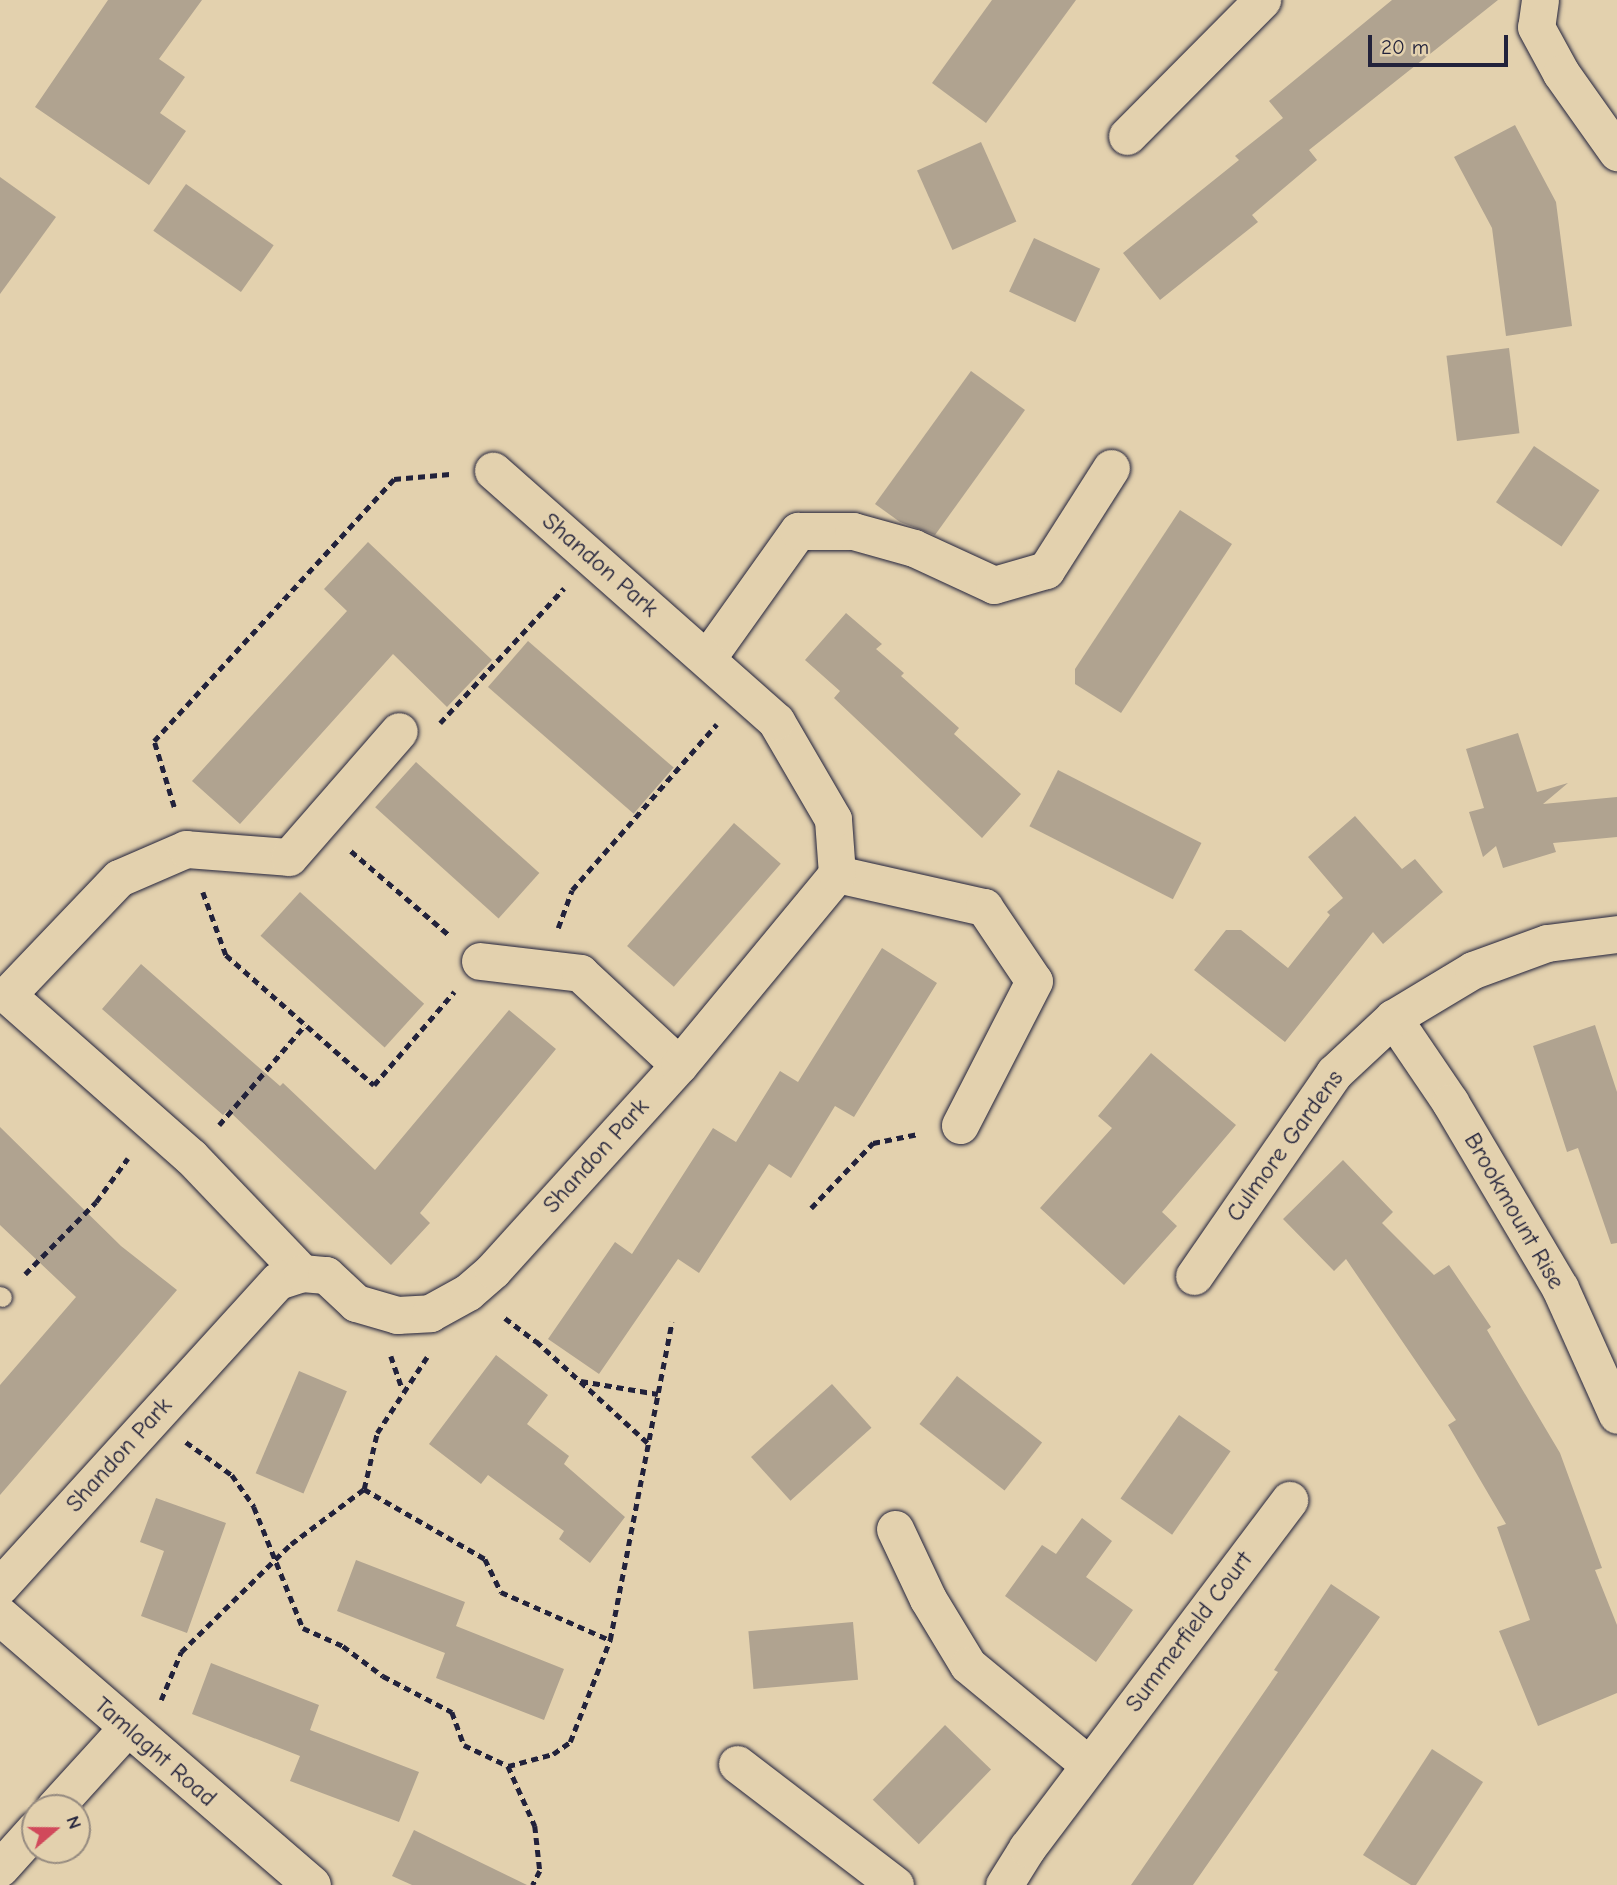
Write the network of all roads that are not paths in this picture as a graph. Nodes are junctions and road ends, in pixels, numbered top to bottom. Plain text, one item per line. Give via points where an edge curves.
1 (1262, 0) edge
2 (1540, 0) edge
3 (1127, 136) dead end
4 (1617, 152) edge
5 (1111, 468) dead end
6 (493, 471) road end
7 (708, 657) junction
8 (399, 731) road end
9 (837, 874) junction
10 (1617, 934) edge
11 (480, 961) road end
12 (4, 997) edge
13 (1393, 1018) junction
14 (679, 1065) junction
15 (960, 1125) road end
16 (302, 1273) junction
17 (1194, 1276) dead end
18 (1617, 1415) edge
19 (1289, 1500) dead end
20 (895, 1530) dead end
21 (0, 1586) edge
22 (0, 1616) edge
23 (126, 1729) junction
24 (737, 1764) dead end
25 (1089, 1765) junction
26 (67, 1794) edge
27 (21, 1845) edge
28 (0, 1868) edge
29 (312, 1885) edge
30 (895, 1885) edge
31 (1004, 1885) edge

1 - 3 street
2 - 4 street via 1536,27 1560,73
5 - 7 street via 1046,570 994,585 914,548 865,534 799,531
6 - 7 street, Shandon Park
7 - 9 street, Shandon Park via 776,721 834,819
8 - 12 street, Shandon Park via 289,857 187,849 119,878
9 - 14 street, Shandon Park
9 - 15 street via 984,907 1034,981
10 - 13 street, Culmore Gardens via 1547,943 1473,970
11 - 14 street via 580,973
12 - 16 street, Shandon Park via 191,1157
13 - 17 street, Culmore Gardens via 1334,1073
13 - 18 street, Brookmount Rise via 1450,1102 1560,1288
14 - 16 street, Shandon Park via 493,1270 468,1292 430,1313 397,1315 356,1303 326,1275
16 - 21 street, Shandon Park via 278,1281
19 - 25 street, Summerfield Court
20 - 25 street via 928,1599 968,1665
22 - 23 street, Tamlaght Road
23 - 26 street
23 - 29 street, Tamlaght Road
24 - 30 street
25 - 31 street, Summerfield Court
27 - 28 street

